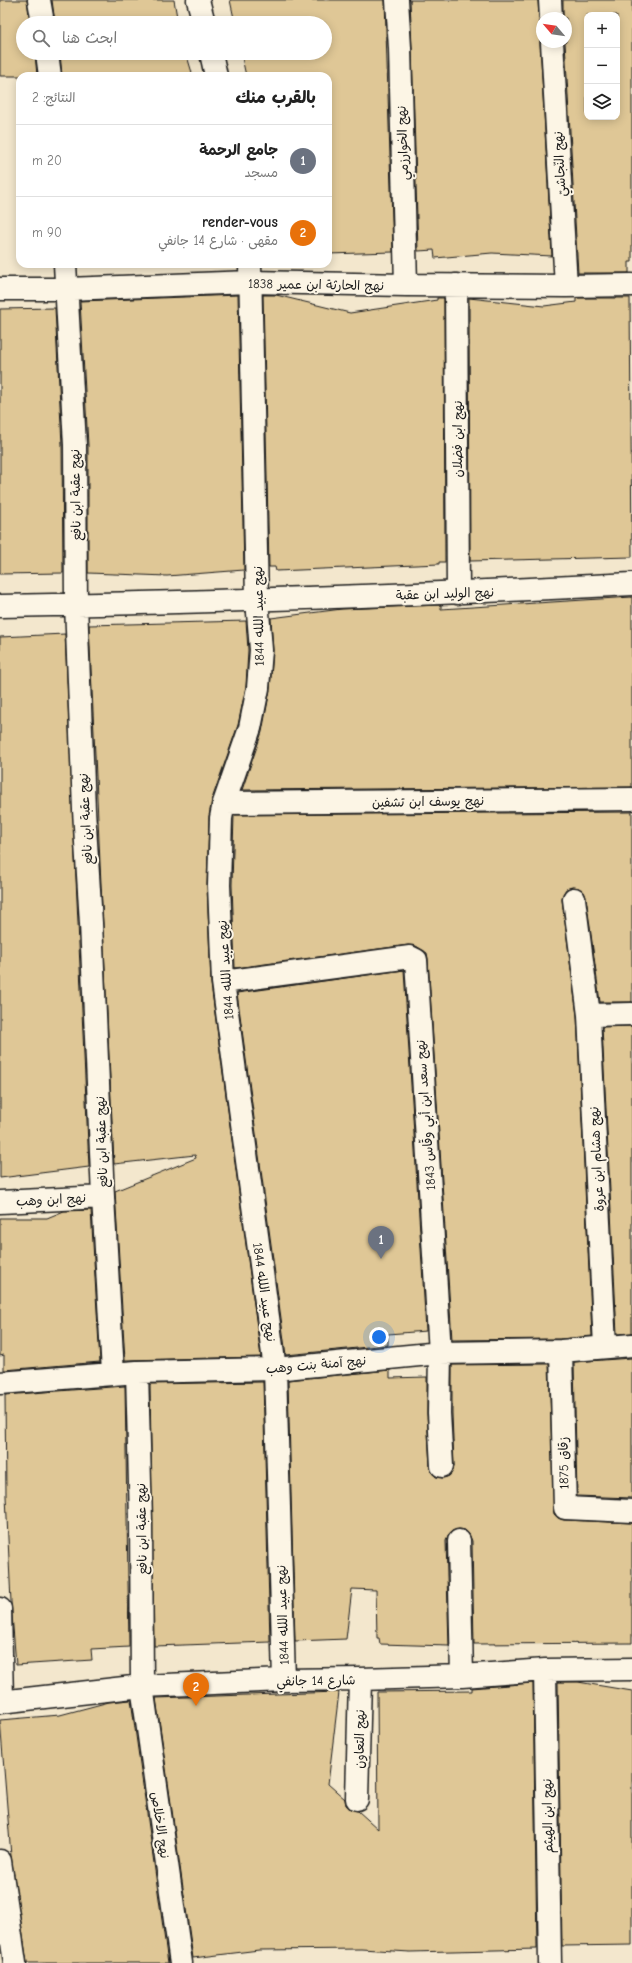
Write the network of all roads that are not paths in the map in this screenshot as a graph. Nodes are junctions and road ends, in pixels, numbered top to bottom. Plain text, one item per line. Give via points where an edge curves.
1 (39, 0) edge
2 (198, 0) edge
3 (396, 0) edge
4 (550, 0) edge
5 (551, 12) edge
6 (42, 16) edge
7 (202, 16) edge
8 (552, 48) edge
9 (48, 60) edge
10 (213, 60) edge
11 (49, 72) edge
12 (215, 72) edge
13 (65, 268) edge
14 (250, 273) edge
15 (632, 284) edge
16 (406, 285) junction
17 (456, 285) junction
18 (566, 286) junction
19 (0, 289) edge
20 (67, 289) junction
21 (632, 584) edge
22 (458, 593) junction
23 (257, 600) junction
24 (76, 604) junction
25 (0, 606) edge
26 (632, 799) edge
27 (224, 804) junction
28 (574, 899) dead end
29 (223, 982) junction
30 (632, 1014) edge
31 (589, 1015) junction
32 (103, 1197) junction
33 (0, 1202) edge
34 (632, 1345) edge
35 (605, 1347) junction
36 (561, 1351) junction
37 (440, 1353) junction
38 (275, 1368) junction
39 (137, 1372) junction
40 (113, 1374) junction
41 (0, 1383) edge
42 (442, 1466) dead end
43 (632, 1511) edge
44 (459, 1541) dead end
45 (0, 1608) edge
46 (632, 1669) edge
47 (545, 1670) junction
48 (462, 1676) junction
49 (284, 1680) junction
50 (360, 1680) junction
51 (142, 1686) junction
52 (1, 1702) edge
53 (358, 1799) dead end
54 (0, 1861) edge
55 (15, 1963) edge
56 (181, 1963) edge
57 (550, 1963) edge

1 - 6 street
2 - 7 street
3 - 16 street, نهج الخوارزمي via 400,48
4 - 5 street
8 - 18 street, نهج النّجاشيّ
9 - 11 street
10 - 12 street
13 - 20 street, نهج عقبة ابن نافع
14 - 16 street, نهج الحارثة ابن عمير 1838
14 - 20 street, نهج الحارثة ابن عمير 1838
14 - 23 street, نهج عبيد اللله 1844
15 - 18 street, نهج الحارثة ابن عمير 1838
16 - 17 street, نهج الحارثة ابن عمير 1838
17 - 18 street, نهج الحارثة ابن عمير 1838
17 - 22 street, نهج ابن فضلان
19 - 20 street, نهج الحارثة ابن عمير 1838
20 - 24 street, نهج عقبة ابن نافع via 75,445
21 - 22 street, نهج الوليد ابن عقبة
22 - 23 street, نهج الوليد ابن عقبة
23 - 24 street, نهج الوليد ابن عقبة
23 - 27 street, نهج عبيد اللله 1844 via 261,650 258,688 250,728
24 - 25 street, نهج الوليد ابن عقبة
24 - 32 street, نهج عقبة ابن نافع
26 - 27 street, نهج يوسف ابن تشفين
27 - 29 street, نهج عبيد اللله 1844 via 219,870
28 - 31 street, نهج هشام ابن عروة
29 - 37 street, نهج سعد ابن أبي وقّاس 1843 via 410,957 416,960
29 - 38 street, نهج عبيد اللله 1844
30 - 31 street
31 - 35 street, نهج هشام ابن عروة
32 - 33 street, نهج ابن وهب
32 - 40 street, نهج عقبة ابن نافع
34 - 35 street, نهج آمنة بنت وهب
35 - 36 street, نهج آمنة بنت وهب
36 - 37 street, نهج آمنة بنت وهب
36 - 43 street, زقاق 1875 via 565,1508
37 - 38 street, نهج آمنة بنت وهب
37 - 42 street, نهج سعد ابن أبي وقّاس 1843
38 - 39 street, نهج آمنة بنت وهب
38 - 49 street, نهج عبيد اللله 1844
39 - 40 street, نهج آمنة بنت وهب
39 - 51 street, نهج عقبة ابن نافع
40 - 41 street, نهج آمنة بنت وهب
44 - 48 street
45 - 52 street
46 - 47 street, شارع 14 جانفي
47 - 48 street, شارع 14 جانفي
47 - 57 street, نهج ابن الهيثم
48 - 50 street, شارع 14 جانفي
49 - 50 street, شارع 14 جانفي
49 - 51 street, شارع 14 جانفي
50 - 53 street, نهج التعاون
51 - 52 street, شارع 14 جانفي
51 - 56 street, نهج الاخلاص
54 - 55 street

